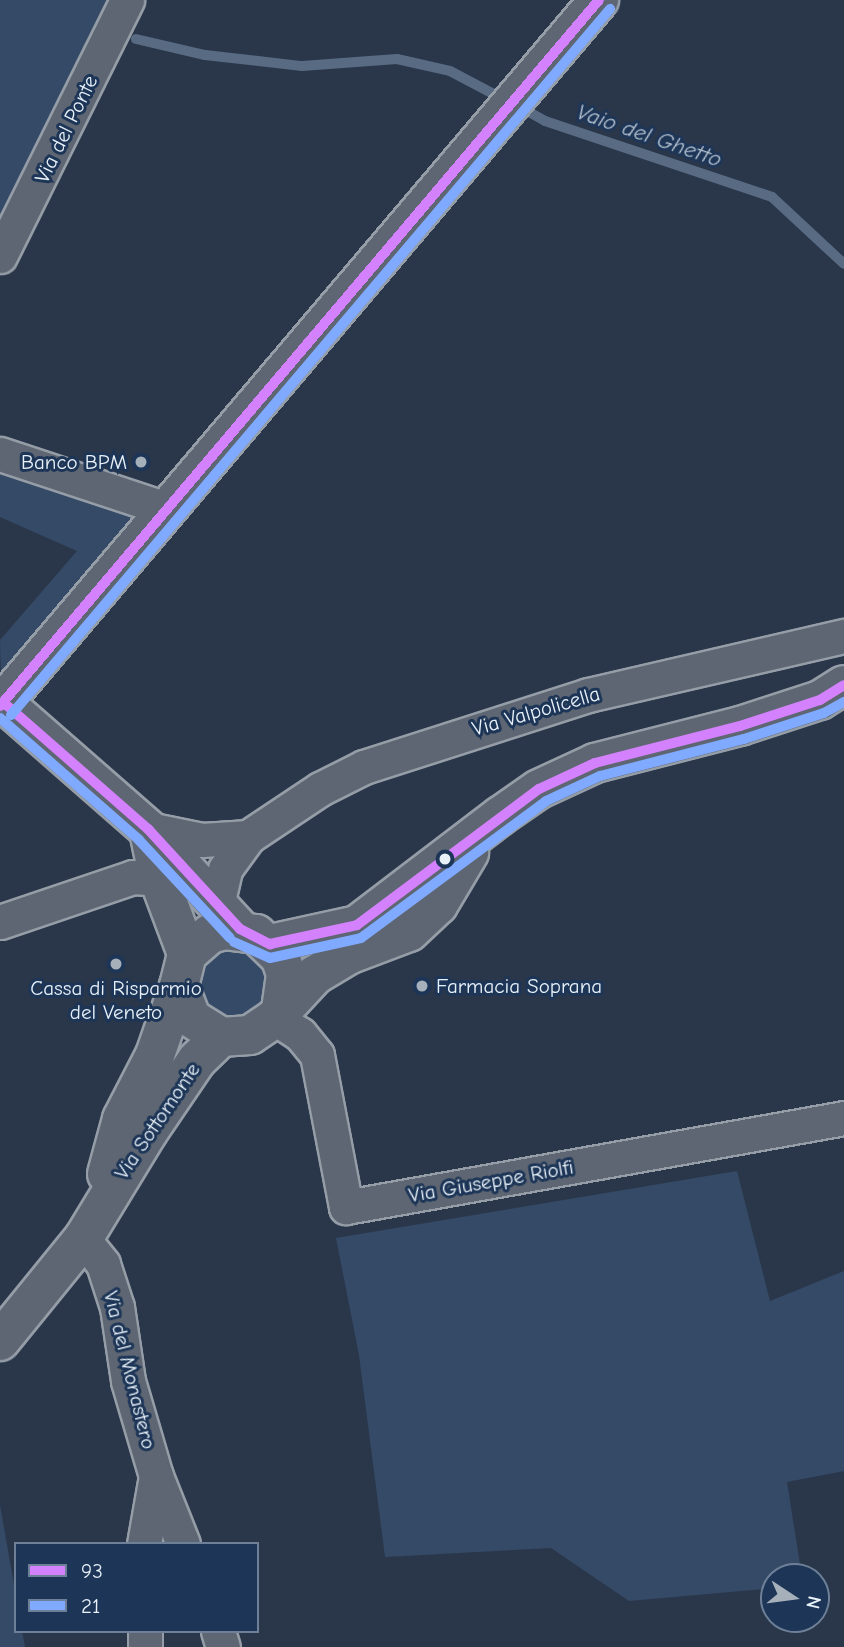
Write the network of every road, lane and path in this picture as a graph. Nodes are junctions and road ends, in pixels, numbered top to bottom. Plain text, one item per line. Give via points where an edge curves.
1 (127, 0) edge
2 (599, 0) edge
3 (0, 256) edge
4 (0, 454) edge
5 (163, 508) junction
6 (844, 636) edge
7 (844, 685) edge
8 (1, 703) edge
9 (148, 829) junction
10 (481, 833) junction
11 (248, 837) junction
12 (159, 880) junction
13 (0, 922) edge
14 (242, 926) junction
15 (183, 970) junction
16 (278, 1014) junction
17 (221, 1037) junction
18 (844, 1118) edge
19 (90, 1225) junction
20 (0, 1341) edge
21 (156, 1476) junction
22 (144, 1542) edge
23 (182, 1542) edge

1 - 3 street, Via del Ponte
2 - 5 main road
4 - 5 street
5 - 8 main road
6 - 11 street, Via Valpolicella via 601,691 423,744 320,789
7 - 10 main road via 820,699 740,726 596,763 539,789
8 - 9 main road
9 - 11 street, Via Valpolicella via 202,840
9 - 12 main road
9 - 14 main road
10 - 14 main road via 357,925
10 - 16 main road via 438,905 409,932 348,955 315,975
11 - 14 street, Via Valpolicella via 225,869
12 - 13 street via 133,877
12 - 15 main road
14 - 15 main road via 210,934
14 - 16 main road via 286,974
15 - 17 main road via 191,1018
15 - 19 main road, Via Sottomonte via 155,1055 122,1119
16 - 17 main road via 250,1035
16 - 18 street, Via Giuseppe Riolfi via 317,1055 346,1207
17 - 19 main road, Via Sottomonte via 197,1060
19 - 20 main road, Via Sottomonte
19 - 21 street, Via del Monastero via 117,1307 128,1381
21 - 22 street
21 - 23 street, Via del Monastero

